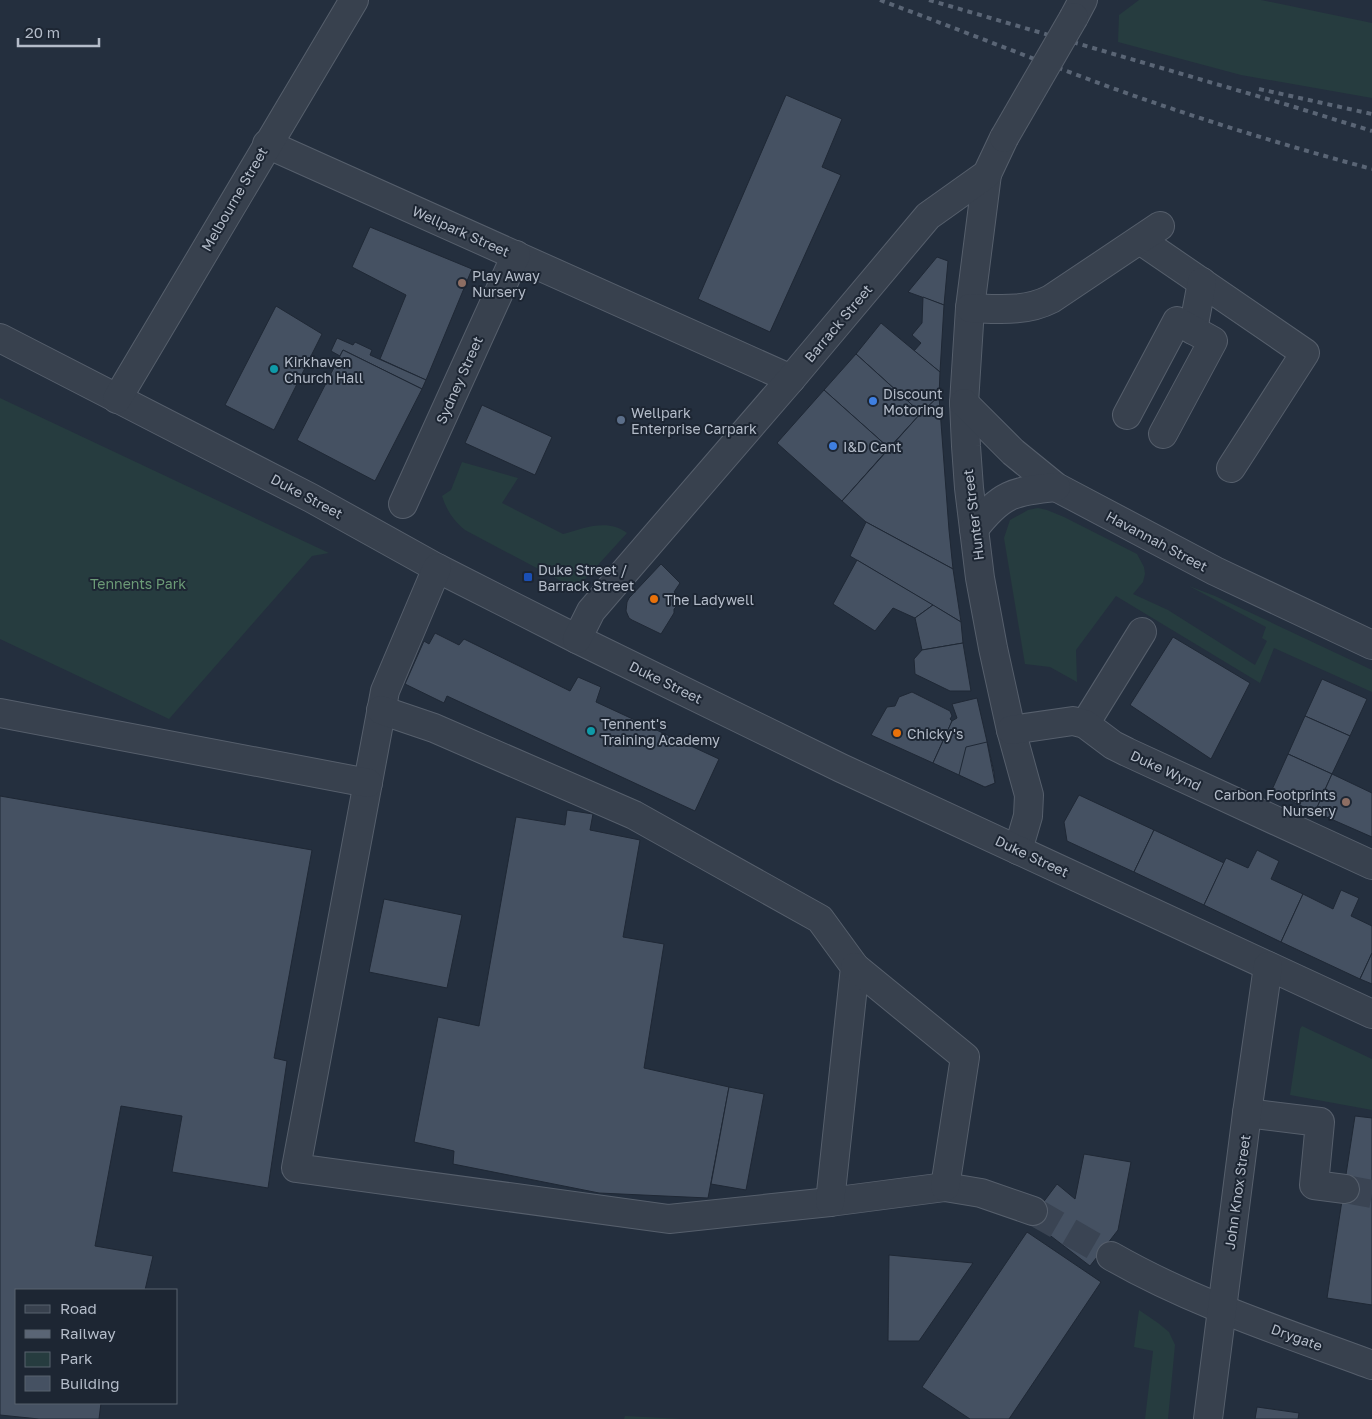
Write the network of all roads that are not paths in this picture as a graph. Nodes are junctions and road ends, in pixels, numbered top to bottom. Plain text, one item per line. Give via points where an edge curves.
1 (354, 0) edge
2 (1078, 9) edge
3 (267, 144) junction
4 (987, 174) junction
5 (516, 255) junction
6 (1202, 282) junction
7 (970, 308) junction
8 (1193, 330) junction
9 (0, 338) edge
10 (791, 379) junction
11 (117, 399) junction
12 (964, 403) junction
13 (1127, 415) dead end
14 (1163, 434) dead end
15 (1231, 468) dead end
16 (1056, 487) junction
17 (403, 504) dead end
18 (974, 529) junction
19 (436, 568) junction
20 (1142, 632) dead end
21 (577, 639) junction
22 (1372, 645) edge
23 (381, 710) junction
24 (0, 713) edge
25 (1085, 724) junction
26 (1012, 730) junction
27 (368, 783) junction
28 (1018, 850) junction
29 (1372, 865) edge
30 (1268, 966) junction
31 (855, 967) junction
32 (1372, 1014) edge
33 (1247, 1113) junction
34 (945, 1187) junction
35 (1344, 1189) tunnel mouth
36 (830, 1202) junction
37 (1033, 1211) tunnel mouth
38 (1111, 1256) tunnel mouth
39 (1221, 1310) junction
40 (1372, 1365) edge
41 (1208, 1419) edge

1 - 3 street, Melbourne Street
2 - 4 street, Barrack Street, bridge
3 - 5 street, Wellpark Street
3 - 11 street, Melbourne Street
4 - 7 street, Hunter Street
4 - 10 street, Barrack Street via 928,216
5 - 10 street, Wellpark Street
5 - 17 street, Sydney Street
6 - 7 street via 1150,233 1039,305 1019,309
6 - 8 street
6 - 15 street via 1305,353
7 - 12 street, Hunter Street
8 - 13 street via 1177,321
8 - 14 street via 1213,341
9 - 11 street, Duke Street
10 - 21 street, Barrack Street via 591,611
11 - 19 street, Duke Street via 311,498
12 - 16 street, Havannah Street via 1012,452
12 - 18 street, Hunter Street
16 - 18 street via 1011,494 988,511
16 - 22 street, Havannah Street via 1215,571
18 - 26 street, Hunter Street via 980,578
19 - 21 street, Duke Street
19 - 23 street via 385,691
20 - 25 street
21 - 28 street, Duke Street
23 - 27 street
23 - 31 street via 434,728 634,815 820,919
24 - 27 street
25 - 26 street via 1073,721
25 - 29 street, Duke Wynd via 1127,752
26 - 28 street, Hunter Street via 1029,795 1028,816
27 - 36 street via 296,1168 669,1219
28 - 30 street, Duke Street
30 - 32 street, Duke Street
30 - 33 street, John Knox Street
31 - 34 street via 965,1057
31 - 36 street
33 - 35 street via 1320,1122 1314,1185
33 - 39 street, John Knox Street
34 - 36 street
34 - 37 street via 981,1193
38 - 39 street, Drygate
39 - 40 street, Drygate
39 - 41 street, John Knox Street

